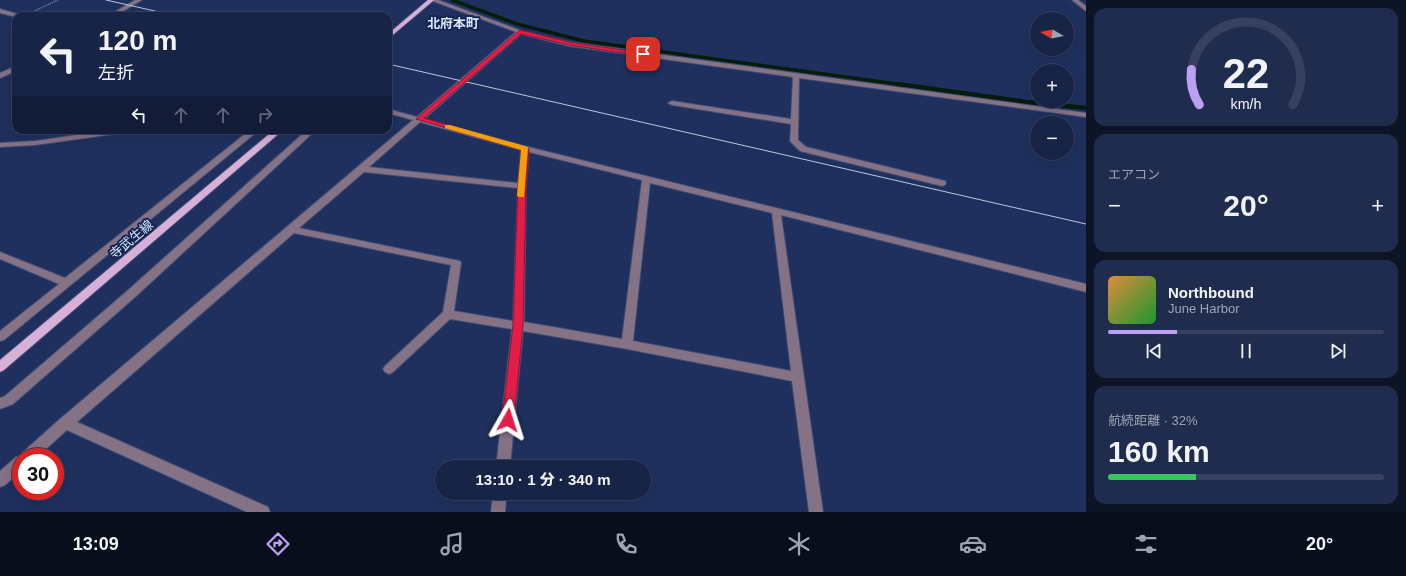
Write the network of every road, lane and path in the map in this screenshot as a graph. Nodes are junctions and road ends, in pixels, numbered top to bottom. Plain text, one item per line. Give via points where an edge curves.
1 (58, 0) edge
2 (139, 0) edge
3 (432, 0) edge
4 (1075, 0) edge
5 (1086, 9) edge
6 (0, 11) edge
7 (32, 12) edge
8 (118, 12) edge
9 (12, 14) edge
10 (520, 32) junction
11 (392, 34) edge
12 (12, 70) edge
13 (0, 76) edge
14 (796, 76) junction
15 (672, 103) dead end
16 (392, 112) edge
17 (1086, 115) edge
18 (420, 119) junction
19 (795, 122) junction
20 (101, 134) edge
21 (250, 134) edge
22 (274, 134) edge
23 (308, 134) edge
24 (0, 145) edge
25 (525, 149) junction
26 (362, 169) junction
27 (646, 180) junction
28 (942, 183) dead end
29 (522, 186) junction
30 (776, 211) junction
31 (290, 229) junction
32 (0, 255) edge
33 (67, 283) junction
34 (1086, 288) edge
35 (448, 314) junction
36 (518, 325) junction
37 (0, 337) edge
38 (627, 344) junction
39 (0, 367) edge
40 (389, 369) dead end
41 (797, 377) junction
42 (0, 404) edge
43 (66, 424) junction
44 (38, 448) edge
45 (504, 460) edge
46 (12, 470) edge
47 (0, 480) edge
48 (499, 500) edge
49 (263, 512) edge
50 (498, 512) edge
51 (816, 512) edge

1 - 7 path
2 - 8 street
3 - 10 street
3 - 11 main road
4 - 5 street
6 - 9 street
10 - 14 street via 569,44
10 - 18 street
12 - 13 street
14 - 17 street
14 - 19 street
15 - 19 street
16 - 18 street
18 - 25 street
18 - 26 street
19 - 28 street via 794,141 803,149
20 - 24 street
21 - 33 street
22 - 39 main road, 寺武生線
23 - 42 street via 130,295 9,400
25 - 27 street
25 - 29 street
26 - 29 street
26 - 31 street
27 - 30 street
27 - 38 street
29 - 36 street
30 - 34 street
30 - 41 street
31 - 35 street via 456,263
31 - 43 street
32 - 33 street
33 - 37 street
35 - 36 street
35 - 40 street
36 - 38 street
36 - 45 street
38 - 41 street
41 - 51 street
43 - 44 street
43 - 49 street
46 - 47 street
48 - 50 street

